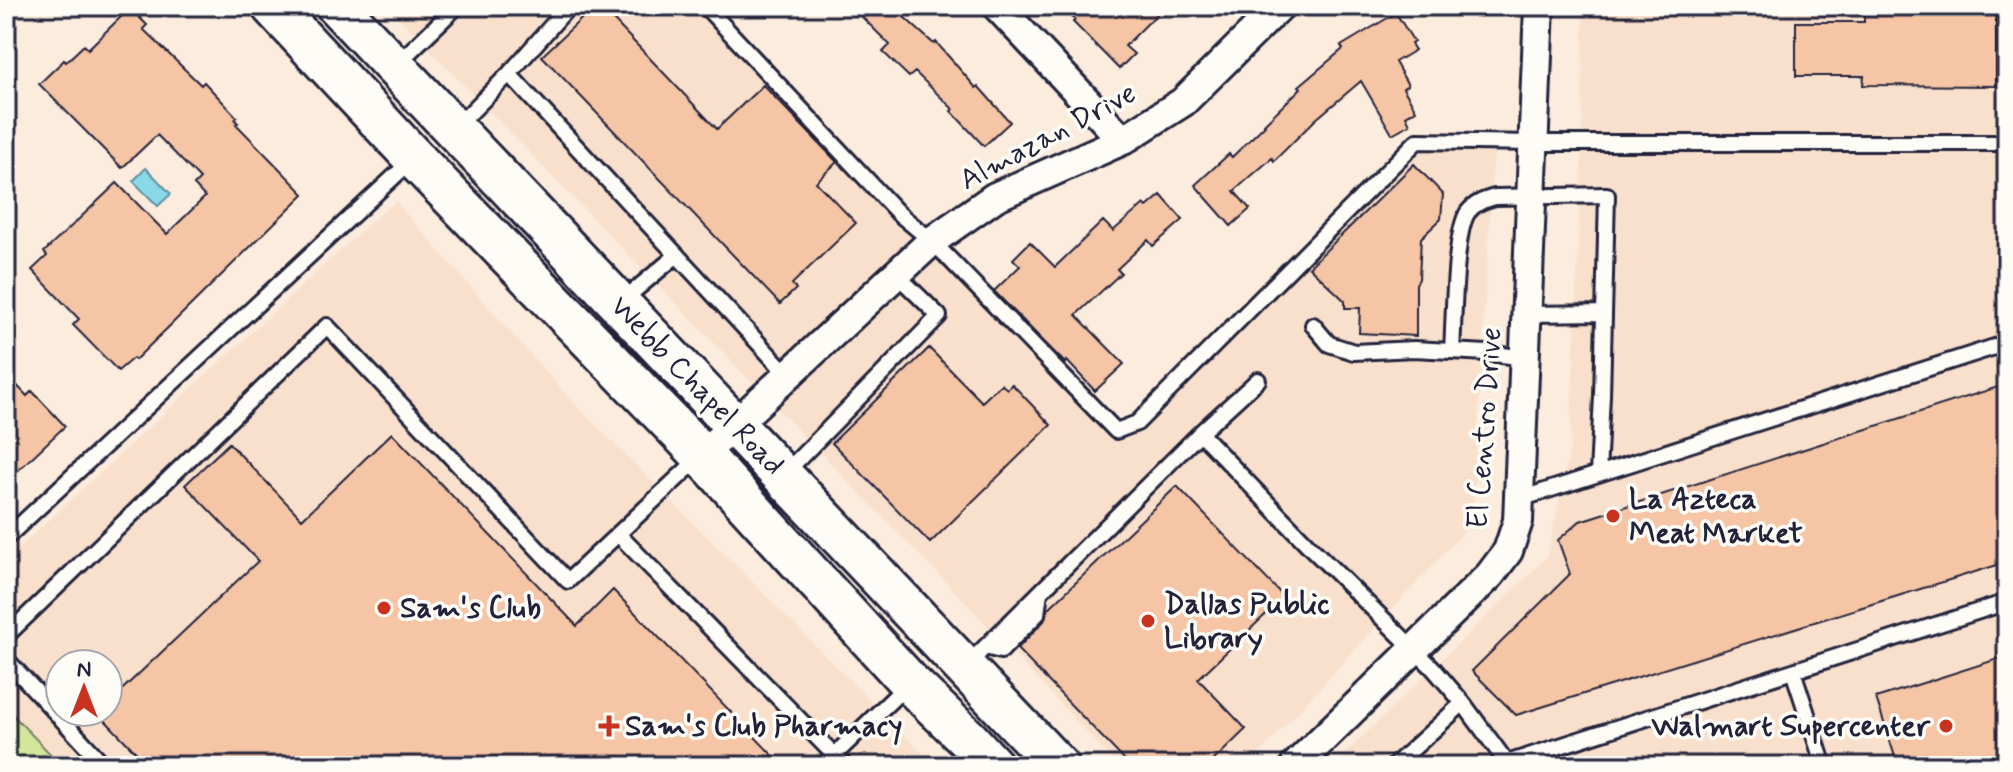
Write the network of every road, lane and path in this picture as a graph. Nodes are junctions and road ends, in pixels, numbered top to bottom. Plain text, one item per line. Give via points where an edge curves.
1 (272, 6) edge
2 (337, 6) edge
3 (569, 6) edge
4 (705, 6) edge
5 (997, 6) edge
6 (1280, 6) edge
7 (1539, 6) edge
8 (450, 8) edge
9 (394, 67) junction
10 (509, 74) junction
11 (456, 132) junction
12 (1123, 140) junction
13 (1533, 143) junction
14 (2007, 143) edge
15 (414, 158) junction
16 (1532, 196) junction
17 (932, 241) junction
18 (677, 255) junction
19 (896, 274) junction
20 (618, 304) junction
21 (1604, 313) junction
22 (1527, 314) junction
23 (1313, 325) dead end
24 (2007, 343) edge
25 (1452, 351) junction
26 (1525, 358) junction
27 (788, 375) junction
28 (1258, 380) dead end
29 (734, 426) junction
30 (1200, 433) junction
31 (702, 455) junction
32 (1598, 474) junction
33 (782, 476) junction
34 (1520, 499) junction
35 (618, 534) junction
36 (6, 538) edge
37 (2007, 602) edge
38 (6, 636) edge
39 (1414, 650) junction
40 (975, 657) junction
41 (6, 659) edge
42 (1793, 671) junction
43 (910, 683) junction
44 (1463, 703) junction
45 (834, 762) edge
46 (1507, 764) edge
47 (105, 766) edge
48 (993, 766) edge
49 (1058, 766) edge
50 (1295, 766) edge
51 (1394, 766) edge
52 (1824, 766) edge

1 - 15 main road, Webb Chapel Road
2 - 9 main road, Webb Chapel Road
3 - 10 lane
4 - 17 lane via 898,213
5 - 12 street
6 - 12 street, Almazan Drive via 1183,102
7 - 13 street, El Centro Drive
8 - 9 lane
9 - 11 main road, Webb Chapel Road
10 - 11 lane
10 - 18 lane
11 - 20 main road, Webb Chapel Road
12 - 17 street, Almazan Drive via 995,197
13 - 14 lane
13 - 16 street, El Centro Drive
13 - 17 lane via 1417,141 1137,423 1116,431
15 - 31 main road, Webb Chapel Road
15 - 36 lane
16 - 21 lane via 1607,195
16 - 22 street, El Centro Drive
16 - 25 lane via 1480,201 1466,214 1459,237
17 - 19 street, Almazan Drive
18 - 20 lane
18 - 27 lane
19 - 27 street, Almazan Drive
19 - 33 lane via 939,316
20 - 29 main road, Webb Chapel Road
21 - 22 lane
21 - 32 lane
22 - 26 street, El Centro Drive
23 - 25 lane via 1329,344 1354,352
24 - 32 lane
25 - 26 lane
26 - 34 street, El Centro Drive
27 - 29 street, Almazan Drive
28 - 30 lane
29 - 31 street, Almazan Drive
29 - 33 main road, Webb Chapel Road
30 - 39 lane
30 - 40 lane
31 - 35 lane
31 - 43 main road, Webb Chapel Road
32 - 34 lane
33 - 40 main road, Webb Chapel Road
34 - 39 street, El Centro Drive via 1508,551
35 - 38 lane via 568,581 327,326
35 - 45 lane
37 - 42 lane
39 - 44 lane
39 - 50 street, El Centro Drive
40 - 49 main road, Webb Chapel Road
41 - 47 lane
42 - 46 lane
42 - 52 lane
43 - 45 lane
43 - 48 main road, Webb Chapel Road
44 - 46 lane
44 - 51 lane

